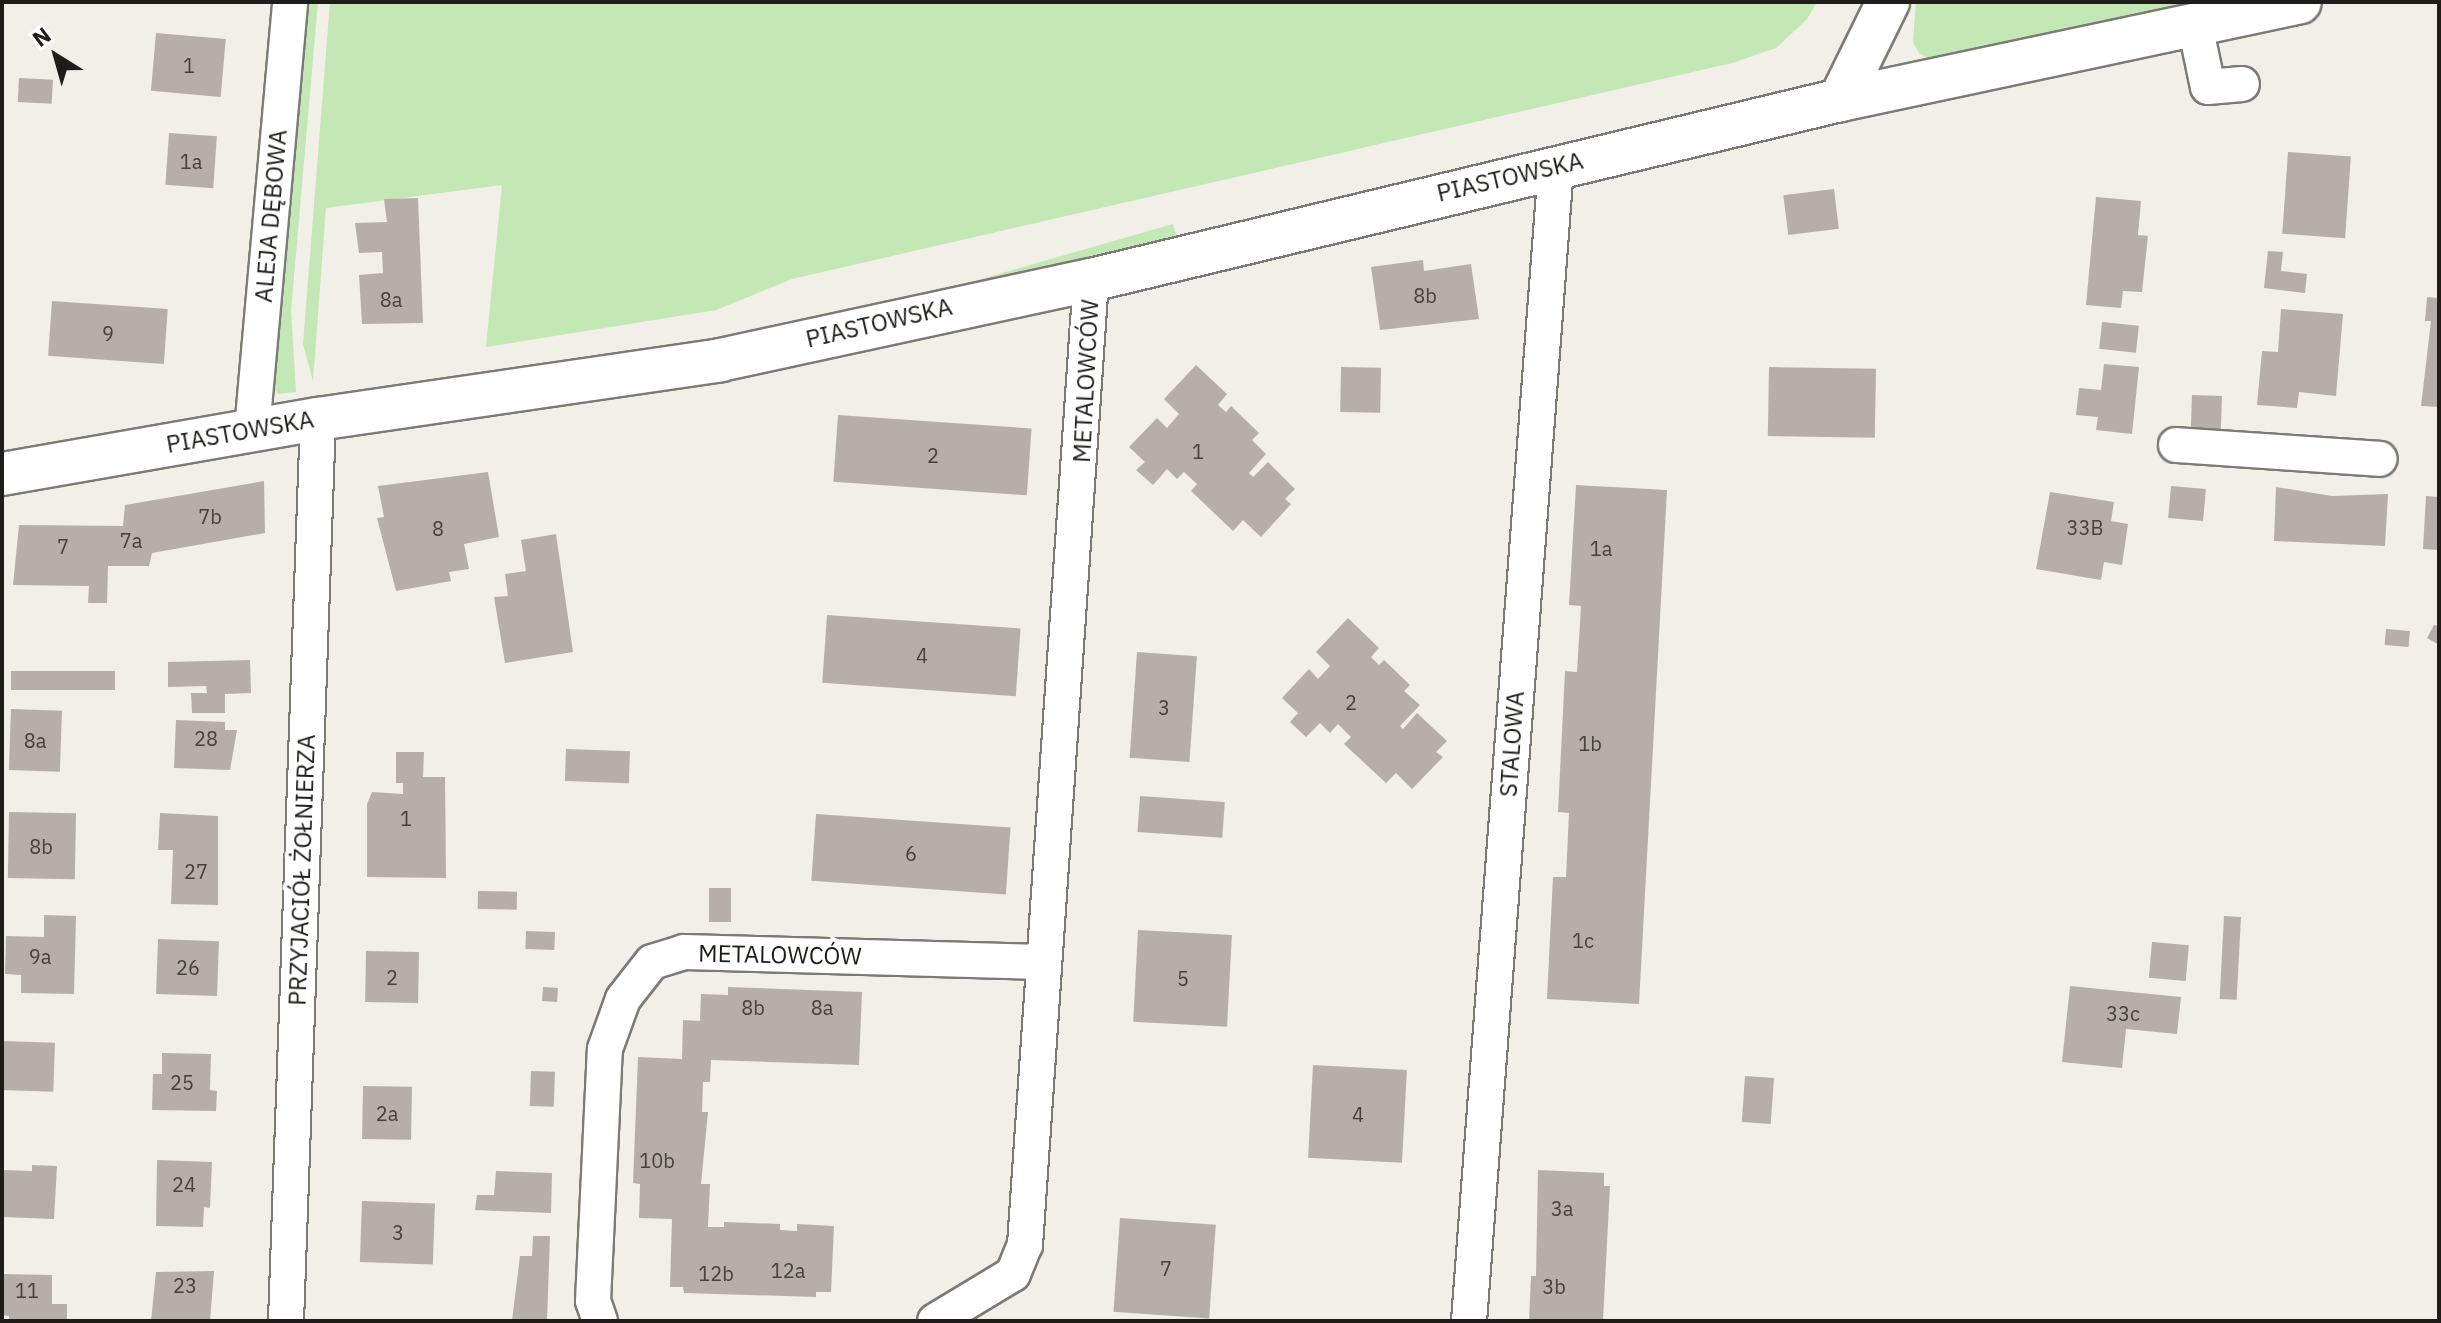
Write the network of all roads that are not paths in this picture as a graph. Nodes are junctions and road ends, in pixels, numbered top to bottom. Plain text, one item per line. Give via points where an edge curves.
1 (290, 2) edge
2 (1888, 2) edge
3 (2300, 2) edge
4 (2195, 25) junction
5 (2242, 84) dead end
6 (1840, 100) junction
7 (1556, 166) junction
8 (1091, 280) junction
9 (318, 419) junction
10 (252, 430) junction
11 (2176, 445) dead end
12 (2380, 459) dead end
13 (2, 474) edge
14 (1043, 962) junction
15 (286, 1321) edge
16 (600, 1321) edge
17 (935, 1321) edge
18 (1469, 1321) edge

1 - 10 street, ALEJA DĘBOWA
2 - 6 street
3 - 4 street, PIASTOWSKA
4 - 5 street via 2208,87
4 - 6 street, PIASTOWSKA
6 - 7 street, PIASTOWSKA
7 - 8 street, PIASTOWSKA
7 - 18 street, STALOWA
8 - 9 street, PIASTOWSKA via 720,360
8 - 14 street, METALOWCÓW via 1080,496
9 - 10 street, PIASTOWSKA
9 - 15 street, PRZYJACIÓŁ ŻOŁNIERZA
10 - 13 street, PIASTOWSKA
11 - 12 street
14 - 16 street, METALOWCÓW via 684,952 652,962 623,999 605,1049 593,1301
14 - 17 street, METALOWCÓW via 1025,1245 1013,1274

